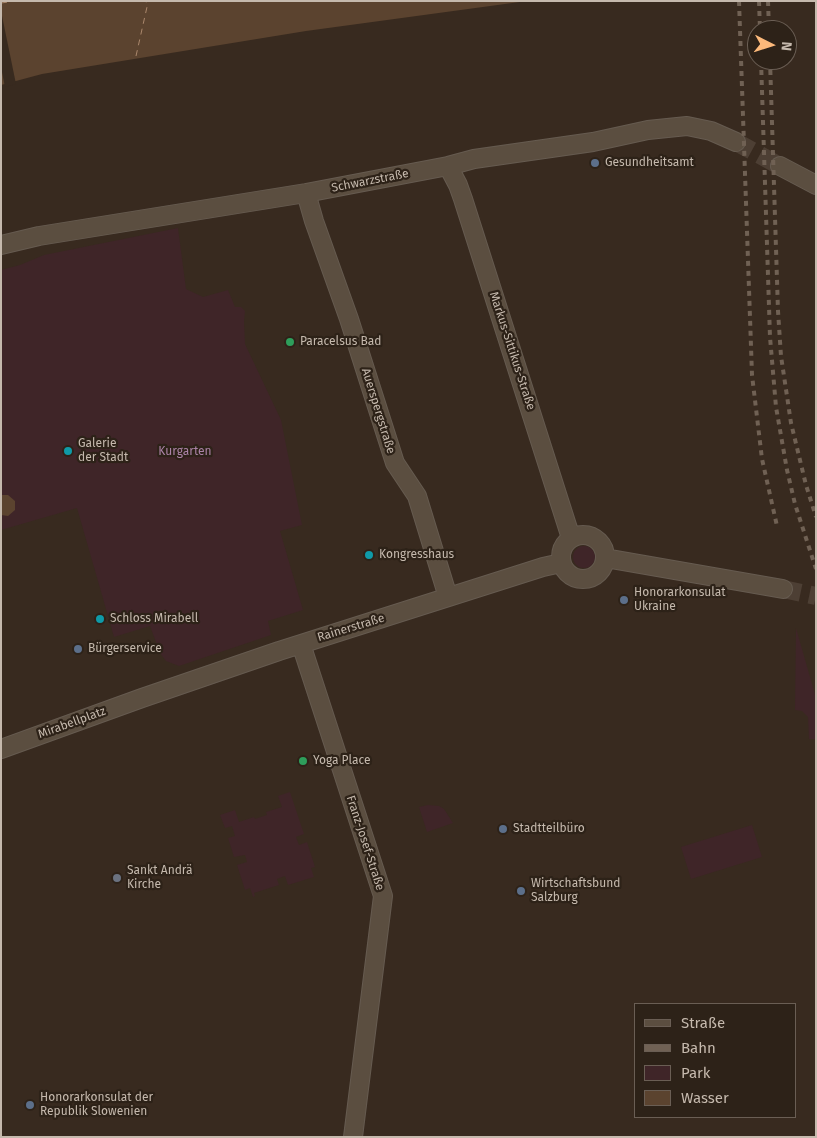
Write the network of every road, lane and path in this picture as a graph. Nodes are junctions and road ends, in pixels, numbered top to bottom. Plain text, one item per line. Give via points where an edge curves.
1 (736, 142) tunnel mouth
2 (448, 166) junction
3 (780, 166) tunnel mouth
4 (816, 185) edge
5 (306, 193) junction
6 (1, 245) edge
7 (571, 538) junction
8 (605, 558) junction
9 (561, 563) junction
10 (783, 589) tunnel mouth
11 (448, 597) junction
12 (301, 644) junction
13 (142, 698) joint
14 (1, 749) edge
15 (354, 1137) edge

1 - 2 street, Schwarzstraße via 711,131 687,126
2 - 5 street, Schwarzstraße
2 - 7 street, Markus-Sittikus-Straße via 463,199
3 - 4 street
5 - 6 street, Schwarzstraße
5 - 11 street, Auerspergstraße via 395,463 417,496
7 - 8 street via 583,534 596,539
7 - 9 street via 562,548
8 - 9 street via 604,565 595,575 583,579 569,575
8 - 10 street
9 - 11 street, Rainerstraße
11 - 12 street, Rainerstraße
12 - 13 street, Rainerstraße
12 - 15 street, Franz-Josef-Straße via 383,896
13 - 14 street, Mirabellplatz

